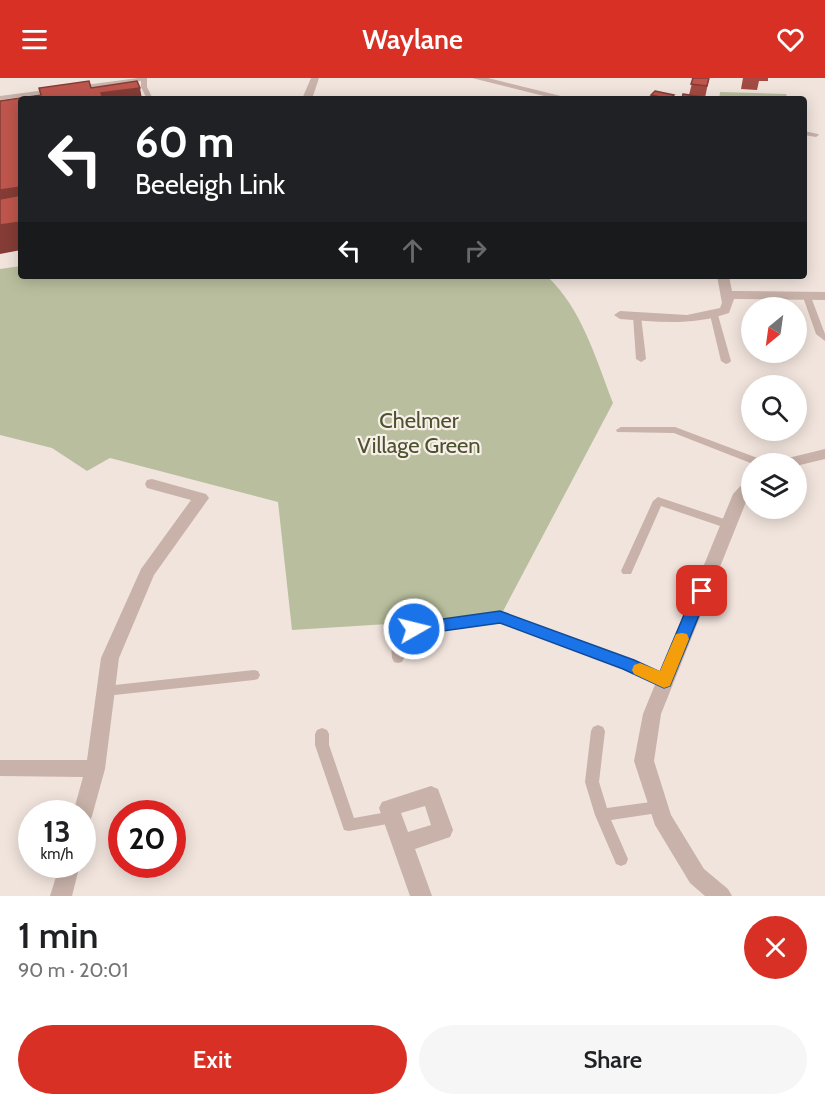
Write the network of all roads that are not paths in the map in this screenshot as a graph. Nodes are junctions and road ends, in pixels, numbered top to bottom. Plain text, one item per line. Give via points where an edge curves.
1 (315, 78) edge
2 (476, 78) edge
3 (144, 81) edge
4 (68, 89) edge
5 (129, 89) edge
6 (60, 90) edge
7 (149, 96) edge
8 (308, 96) edge
9 (555, 96) edge
10 (0, 98) edge
11 (807, 134) edge
12 (816, 135) dead end
13 (724, 279) edge
14 (727, 295) junction
15 (825, 296) edge
16 (807, 297) junction
17 (620, 315) dead end
18 (714, 315) junction
19 (637, 316) junction
20 (825, 338) edge
21 (641, 359) dead end
22 (726, 361) dead end
23 (621, 430) dead end
24 (825, 454) edge
25 (741, 455) edge
26 (807, 458) edge
27 (153, 484) dead end
28 (741, 494) edge
29 (729, 525) junction
30 (627, 571) dead end
31 (398, 658) dead end
32 (254, 675) dead end
33 (664, 681) junction
34 (105, 691) junction
35 (598, 731) dead end
36 (322, 734) dead end
37 (0, 768) edge
38 (95, 769) junction
39 (86, 800) edge
40 (658, 807) junction
41 (602, 815) junction
42 (393, 817) junction
43 (402, 844) junction
44 (621, 859) dead end
45 (66, 878) edge
46 (62, 896) edge
47 (421, 896) edge
48 (722, 896) edge

1 - 8 street
2 - 9 street
3 - 4 lane
3 - 5 lane
3 - 7 lane
6 - 10 lane
11 - 12 lane
13 - 14 street
14 - 16 street
14 - 18 street via 725,310
15 - 16 street
16 - 20 lane
17 - 19 street
18 - 19 street via 692,319
18 - 22 lane
19 - 21 lane
23 - 25 lane via 675,430
24 - 26 street
27 - 34 street via 201,498 147,573 110,658
28 - 29 street
29 - 30 lane via 658,501
29 - 33 street
31 - 33 lane via 396,631 500,617 629,664
32 - 34 lane
33 - 40 street via 652,714 644,761
34 - 38 street
35 - 41 lane via 592,782
36 - 42 lane via 322,745 349,825
37 - 38 street
38 - 39 street
40 - 41 lane
40 - 48 street via 697,876
41 - 44 lane
42 - 43 street
42 - 43 street via 389,808 431,795 443,830
43 - 47 street
45 - 46 street

